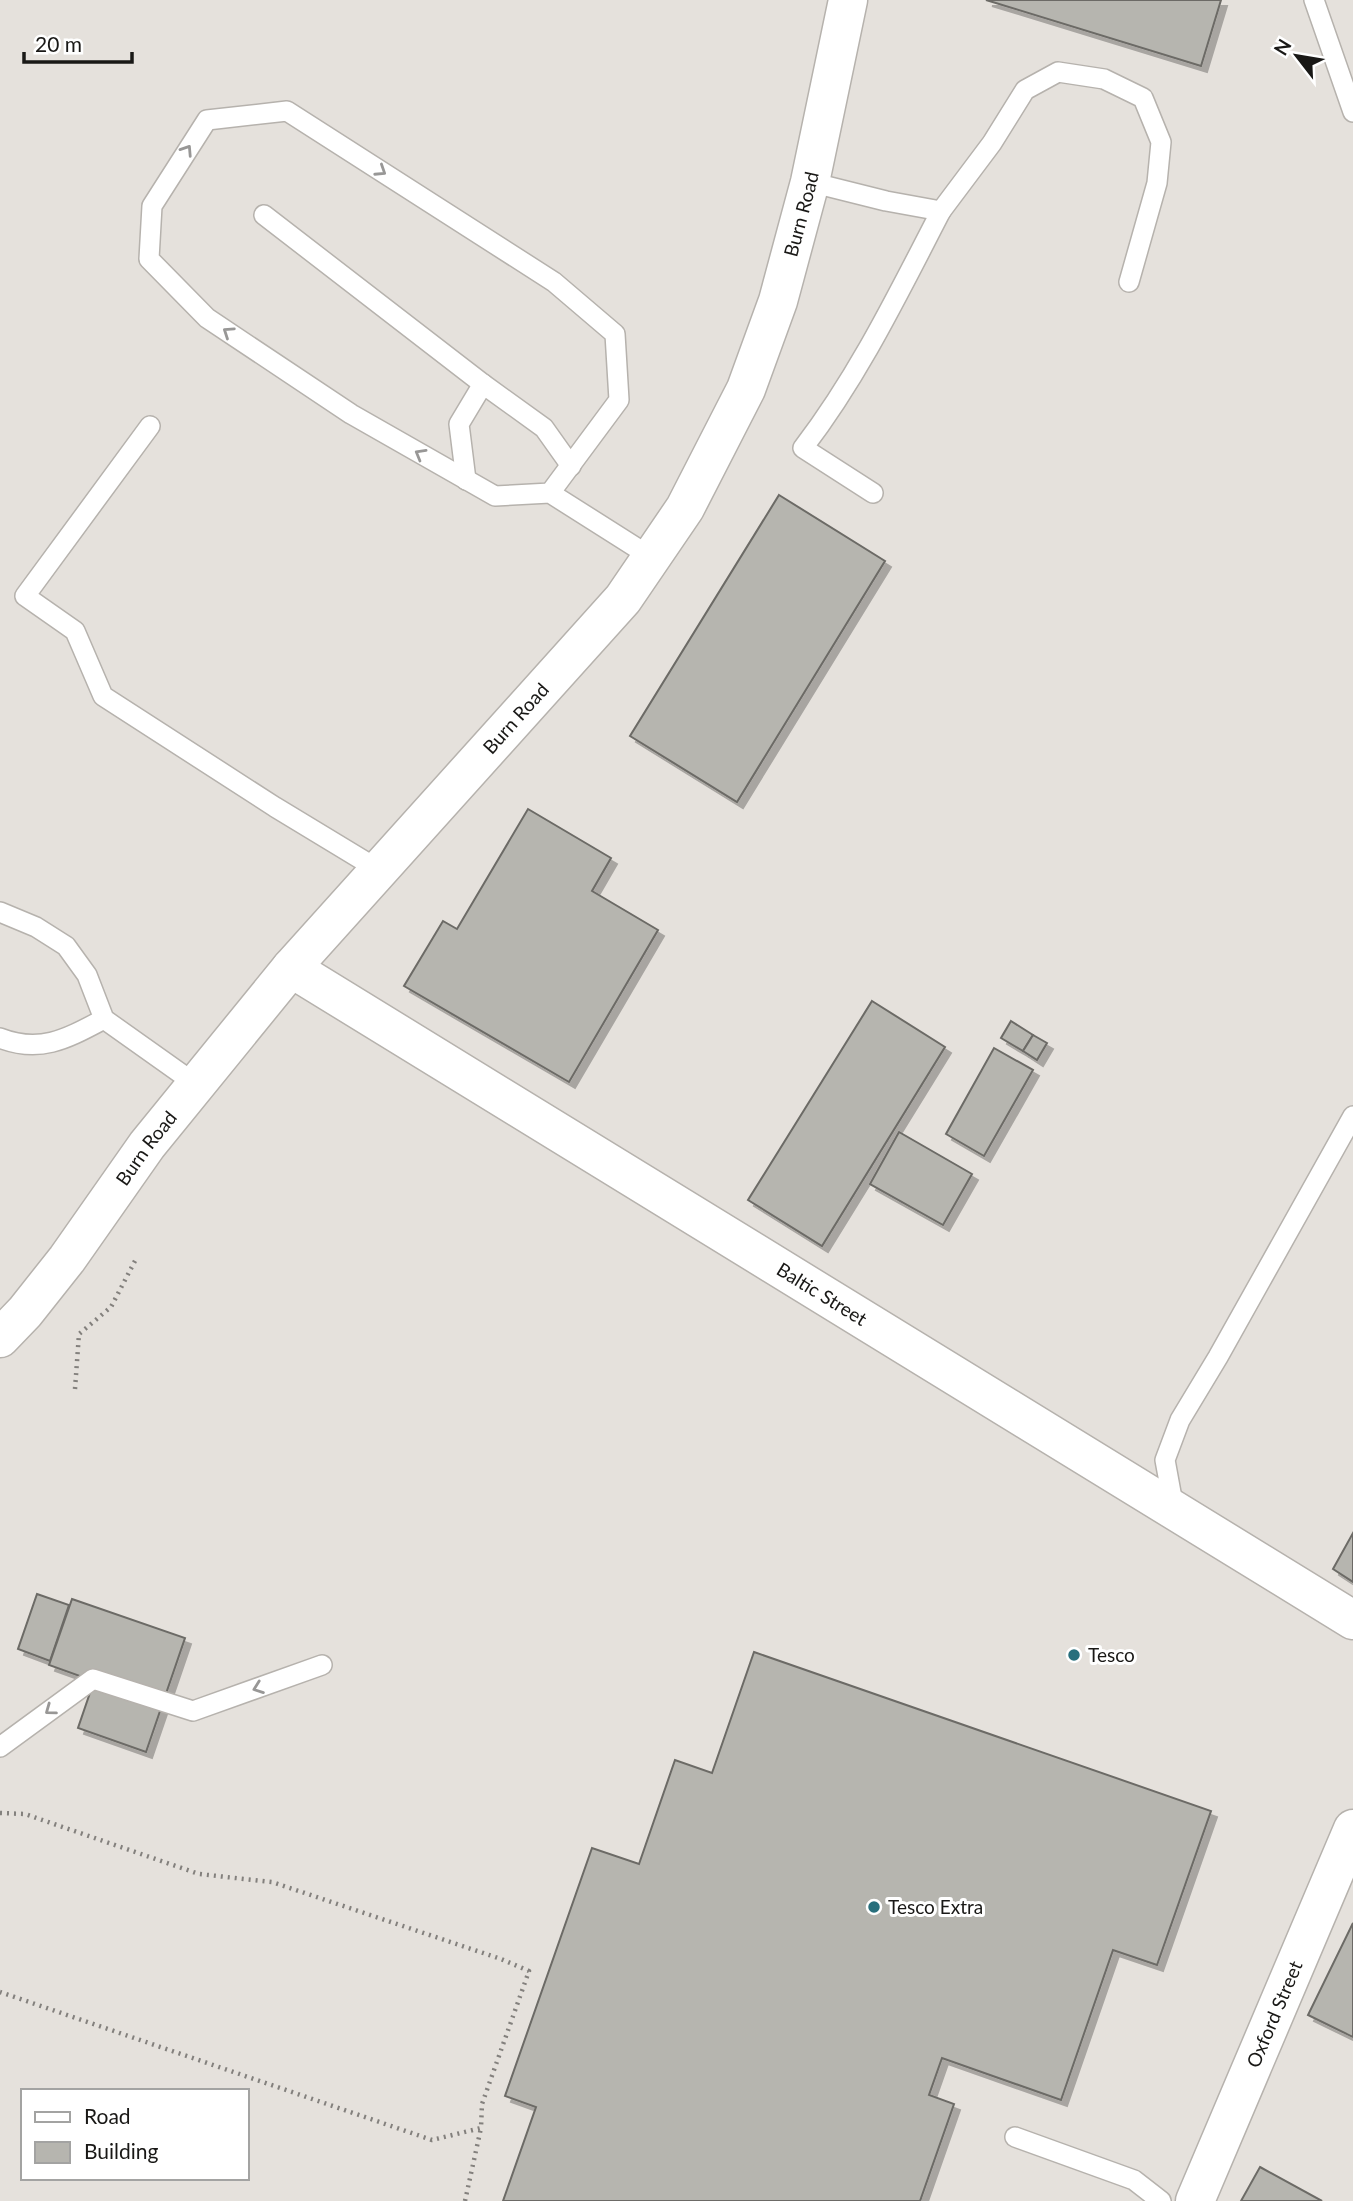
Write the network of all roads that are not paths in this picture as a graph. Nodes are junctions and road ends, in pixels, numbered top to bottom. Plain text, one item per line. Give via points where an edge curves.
1 (848, 0) edge
2 (1314, 0) edge
3 (1353, 112) edge
4 (810, 182) junction
5 (941, 211) junction
6 (264, 215) dead end
7 (1129, 282) dead end
8 (483, 384) junction
9 (150, 426) dead end
10 (571, 466) junction
11 (466, 480) junction
12 (550, 493) junction
13 (873, 493) dead end
14 (651, 557) junction
15 (379, 870) junction
16 (0, 912) edge
17 (291, 968) junction
18 (104, 1019) junction
19 (0, 1038) edge
20 (197, 1085) junction
21 (1353, 1116) edge
22 (0, 1338) edge
23 (1174, 1510) junction
24 (1353, 1620) edge
25 (322, 1665) dead end
26 (0, 1747) edge
27 (1353, 1829) edge
28 (1015, 2137) dead end
29 (1160, 2201) edge
30 (1195, 2201) edge

1 - 4 street, Burn Road
2 - 3 lane
4 - 5 lane
4 - 14 street, Burn Road via 778,301 746,389 685,508
5 - 7 lane via 1025,90 1058,72 1104,79 1143,99 1161,142 1157,183
5 - 13 lane via 886,318 803,448
6 - 8 lane
8 - 10 lane via 544,428
8 - 11 lane via 459,424
9 - 15 lane via 25,596 75,631 103,696
11 -> 10 lane via 351,414 207,318 149,259 152,206 206,120 287,111 554,282 615,334 619,400
10 - 12 lane
11 - 12 lane via 495,496
12 - 14 lane
14 - 15 street, Burn Road via 623,599
15 - 17 street, Burn Road
16 - 18 lane via 66,946 88,975
17 - 20 street, Burn Road
17 - 23 street, Baltic Street
18 - 19 lane via 71,1037 40,1046
18 - 20 lane
20 - 22 street, Burn Road via 147,1145 67,1259
21 - 23 lane via 1180,1420 1165,1460
23 - 24 street, Baltic Street
25 -> 26 lane via 193,1711 93,1679
27 - 30 street, Oxford Street
28 - 29 lane via 1134,2180

